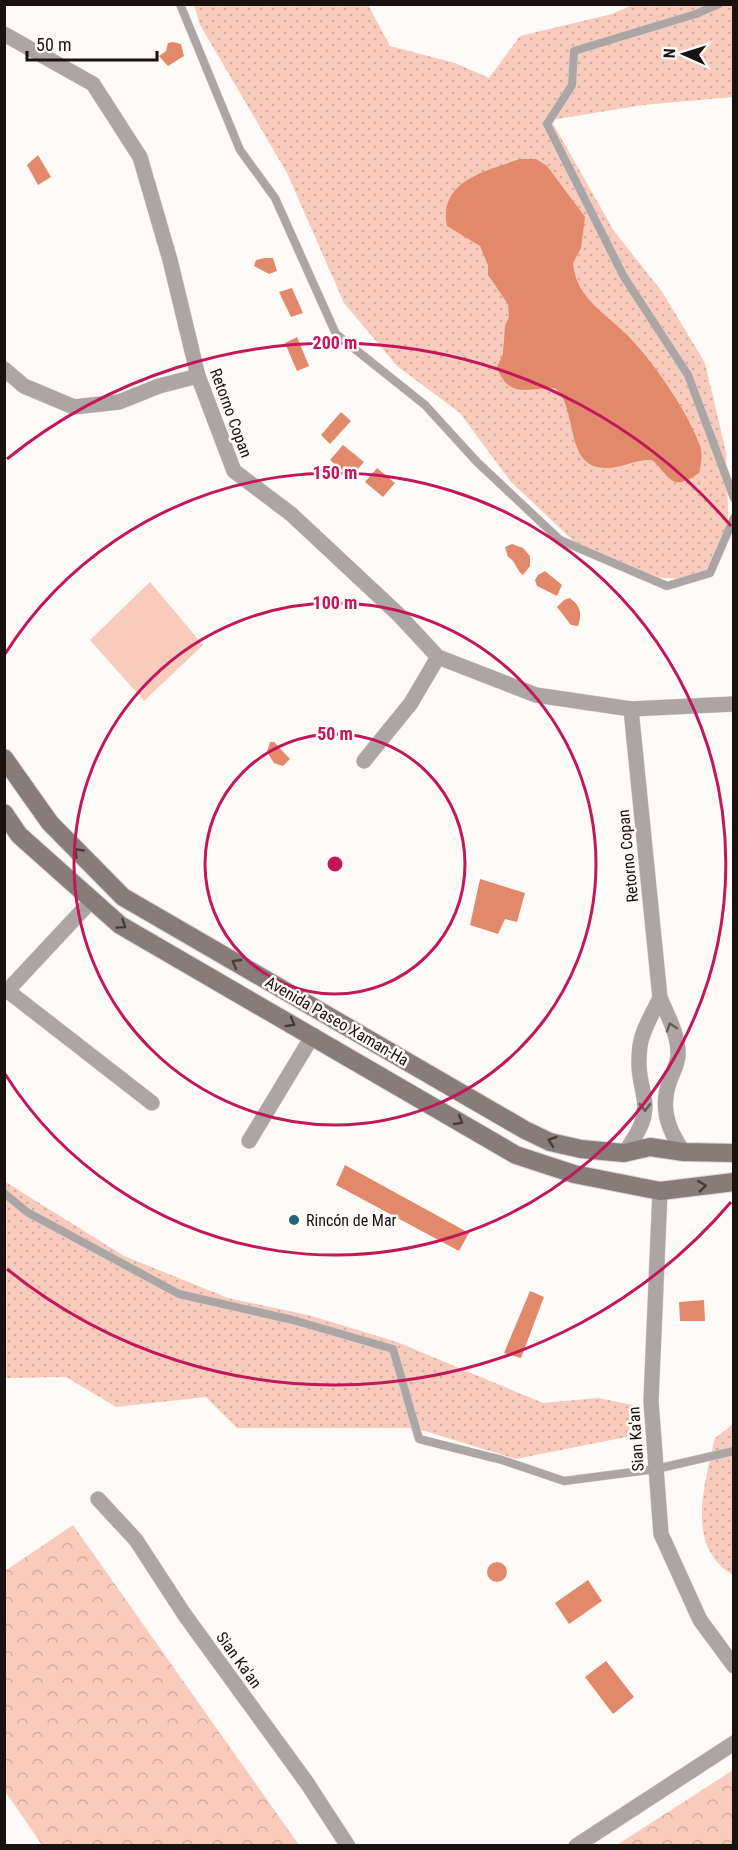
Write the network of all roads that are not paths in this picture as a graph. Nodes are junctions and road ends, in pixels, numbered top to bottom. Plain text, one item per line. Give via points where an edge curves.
1 (180, 4) edge
2 (718, 4) edge
3 (4, 34) edge
4 (4, 369) edge
5 (198, 376) junction
6 (734, 498) edge
7 (734, 518) edge
8 (438, 657) junction
9 (734, 704) edge
10 (631, 709) junction
11 (4, 758) edge
12 (364, 761) dead end
13 (38, 805) junction
14 (9, 819) edge
15 (92, 900) junction
16 (182, 932) junction
17 (166, 951) junction
18 (6, 989) edge
19 (660, 998) junction
20 (313, 1035) junction
21 (152, 1103) dead end
22 (249, 1141) dead end
23 (581, 1149) junction
24 (684, 1152) junction
25 (624, 1153) junction
26 (734, 1153) edge
27 (574, 1174) junction
28 (734, 1182) edge
29 (660, 1191) junction
30 (4, 1193) edge
31 (734, 1451) edge
32 (657, 1469) junction
33 (98, 1499) dead end
34 (734, 1666) edge
35 (734, 1743) edge
36 (348, 1845) edge
37 (576, 1845) edge

1 - 7 lane via 240,150 275,198 336,334 425,405 477,462 560,540 668,586 710,573
2 - 6 lane via 574,51 572,85 547,124 624,277 688,375
3 - 5 street, Retorno Copan via 93,84 140,157
4 - 5 street via 24,386 74,407 119,402
5 - 8 street, Retorno Copan via 234,471 291,514
8 - 10 street, Retorno Copan via 536,695
8 - 12 street via 411,703
9 - 10 street, Retorno Copan
10 - 19 street, Retorno Copan
11 - 13 main road, Avenida Paseo Xaman-Ha
13 - 14 main road
16 -> 13 main road, Avenida Paseo Xaman-Ha via 123,897 50,823
14 - 15 main road, Avenida Paseo Xaman-Ha via 19,835
15 -> 17 main road, Avenida Paseo Xaman-Ha via 120,925
15 - 18 street
16 - 17 main road
23 -> 16 main road, Avenida Paseo Xaman-Ha via 550,1142 525,1130
17 -> 20 main road, Avenida Paseo Xaman-Ha
18 - 21 street
24 -> 19 street, Retorno Copan via 671,1134 666,1117 668,1084 678,1056 672,1026
19 -> 25 street, Retorno Copan via 640,1043 646,1118
20 - 22 street
20 -> 27 main road, Avenida Paseo Xaman-Ha via 516,1155
23 - 25 main road, Avenida Paseo Xaman-Ha
23 - 27 main road
24 - 25 main road, Avenida Paseo Xaman-Ha via 650,1147
24 - 26 main road, Avenida Paseo Xaman-Ha
27 - 29 main road, Avenida Paseo Xaman-Ha
29 -> 28 main road, Avenida Paseo Xaman-Ha
29 - 32 street, Sian Ka'an via 651,1401
30 - 32 lane via 27,1212 179,1294 293,1320 393,1349 419,1439 564,1481
31 - 32 lane
32 - 34 street, Sian Ka'an via 662,1534 700,1620
33 - 36 street, Sian Ka'an via 136,1540
35 - 37 street

